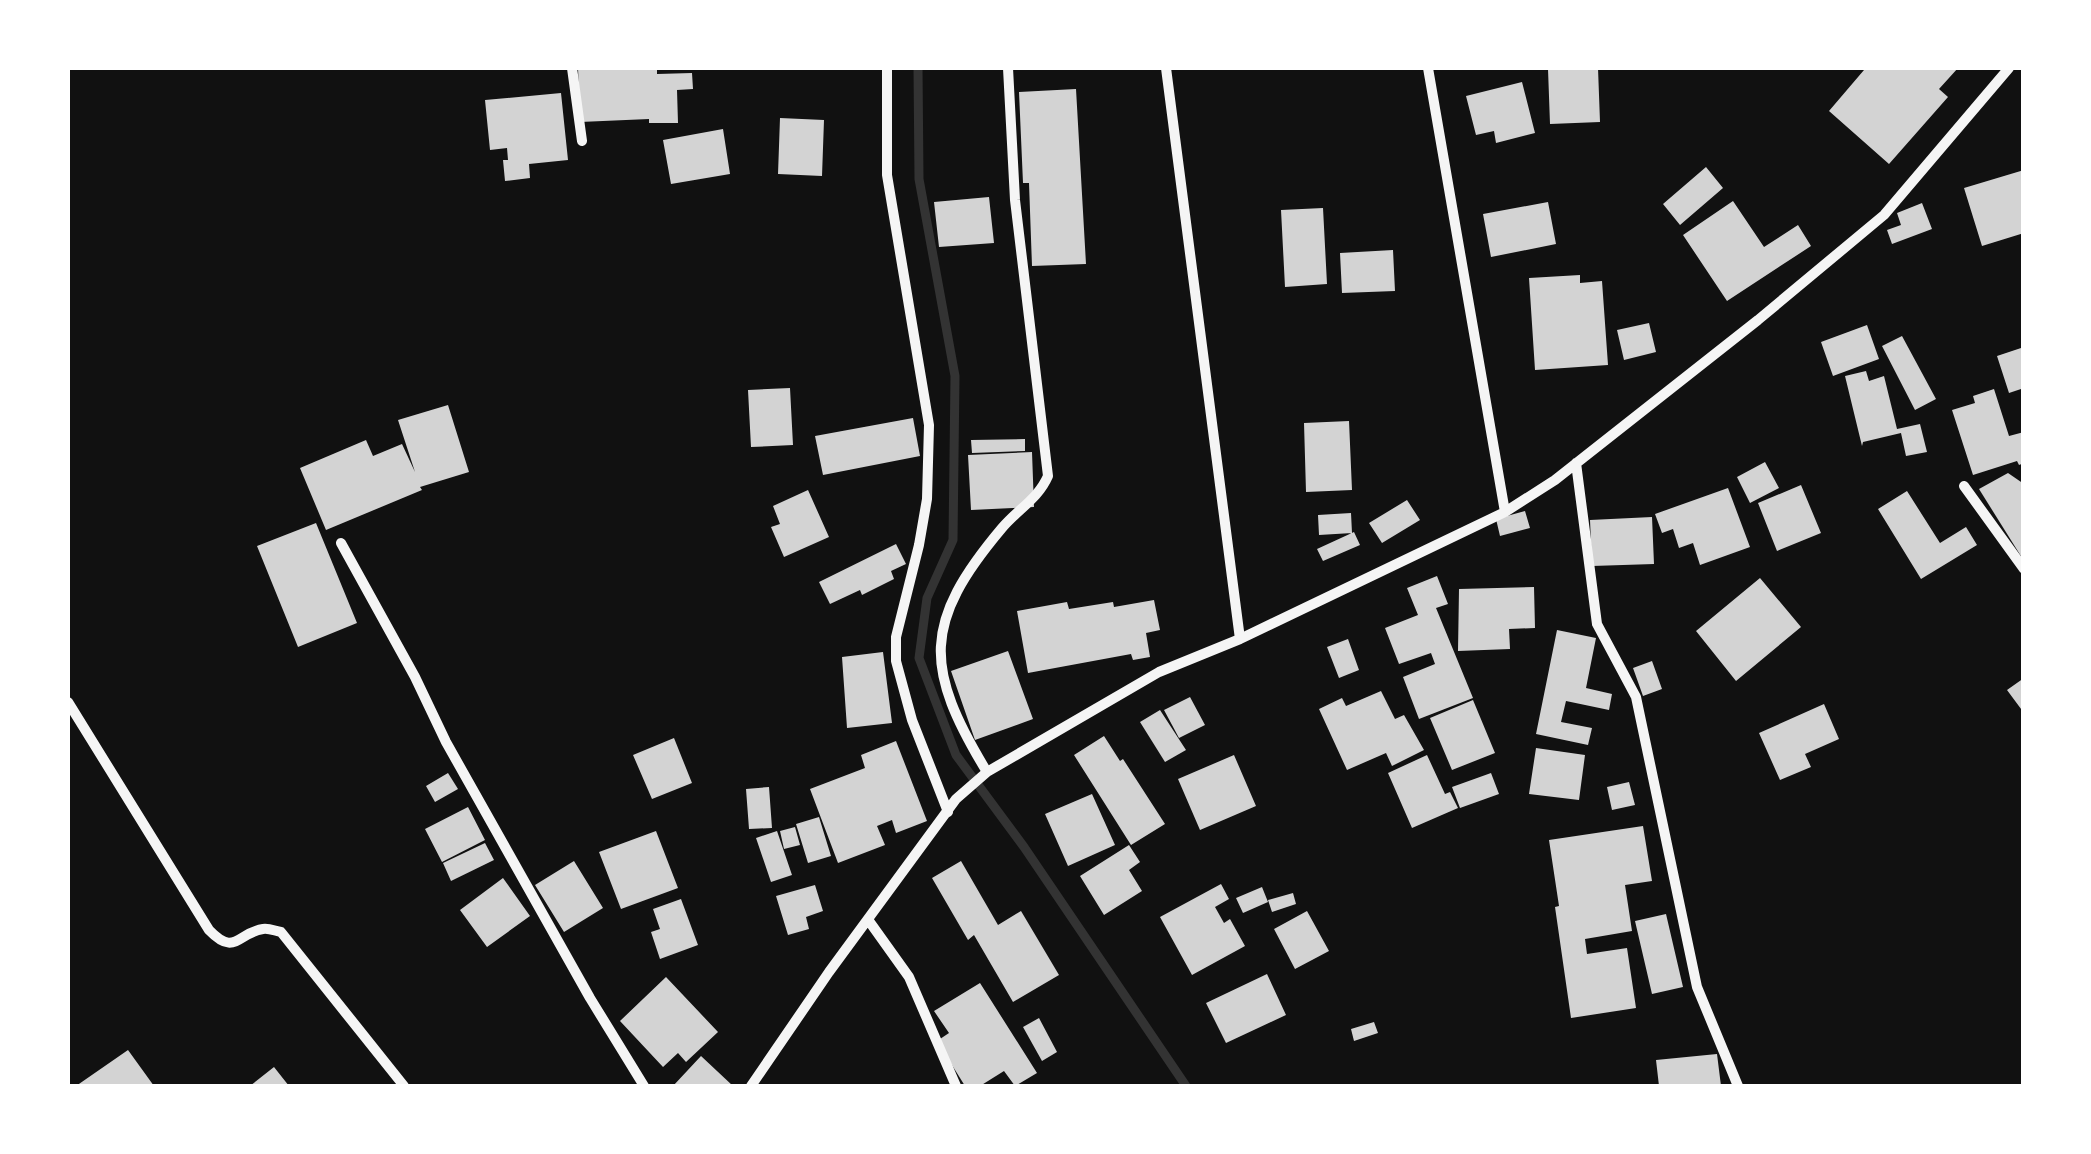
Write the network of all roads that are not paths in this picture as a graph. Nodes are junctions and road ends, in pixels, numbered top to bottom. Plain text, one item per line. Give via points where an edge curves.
1 (572, 68) edge
2 (887, 68) edge
3 (1008, 68) edge
4 (1166, 68) edge
5 (1428, 68) edge
6 (2010, 68) edge
7 (582, 141) dead end
8 (1576, 463) junction
9 (1964, 486) dead end
10 (1505, 512) junction
11 (341, 543) dead end
12 (2024, 570) edge
13 (1240, 639) junction
14 (68, 702) edge
15 (984, 775) junction
16 (948, 812) junction
17 (869, 921) junction
18 (404, 1086) edge
19 (644, 1086) edge
20 (751, 1086) edge
21 (956, 1086) edge
22 (1738, 1086) edge

1 - 7 street
2 - 16 street via 887,175 929,426 927,499 896,661
3 - 15 street via 1015,200 1048,476 962,580 940,630 940,670
4 - 13 street
5 - 10 street
6 - 8 street via 1884,215
8 - 10 street
8 - 22 street via 1597,624 1636,697 1697,987
9 - 12 street
10 - 13 street
11 - 19 street via 446,742
13 - 15 street via 1159,672
14 - 18 street via 209,930 232,944 263,929 281,932
15 - 16 street
16 - 17 street
17 - 20 street
17 - 21 street via 909,977

